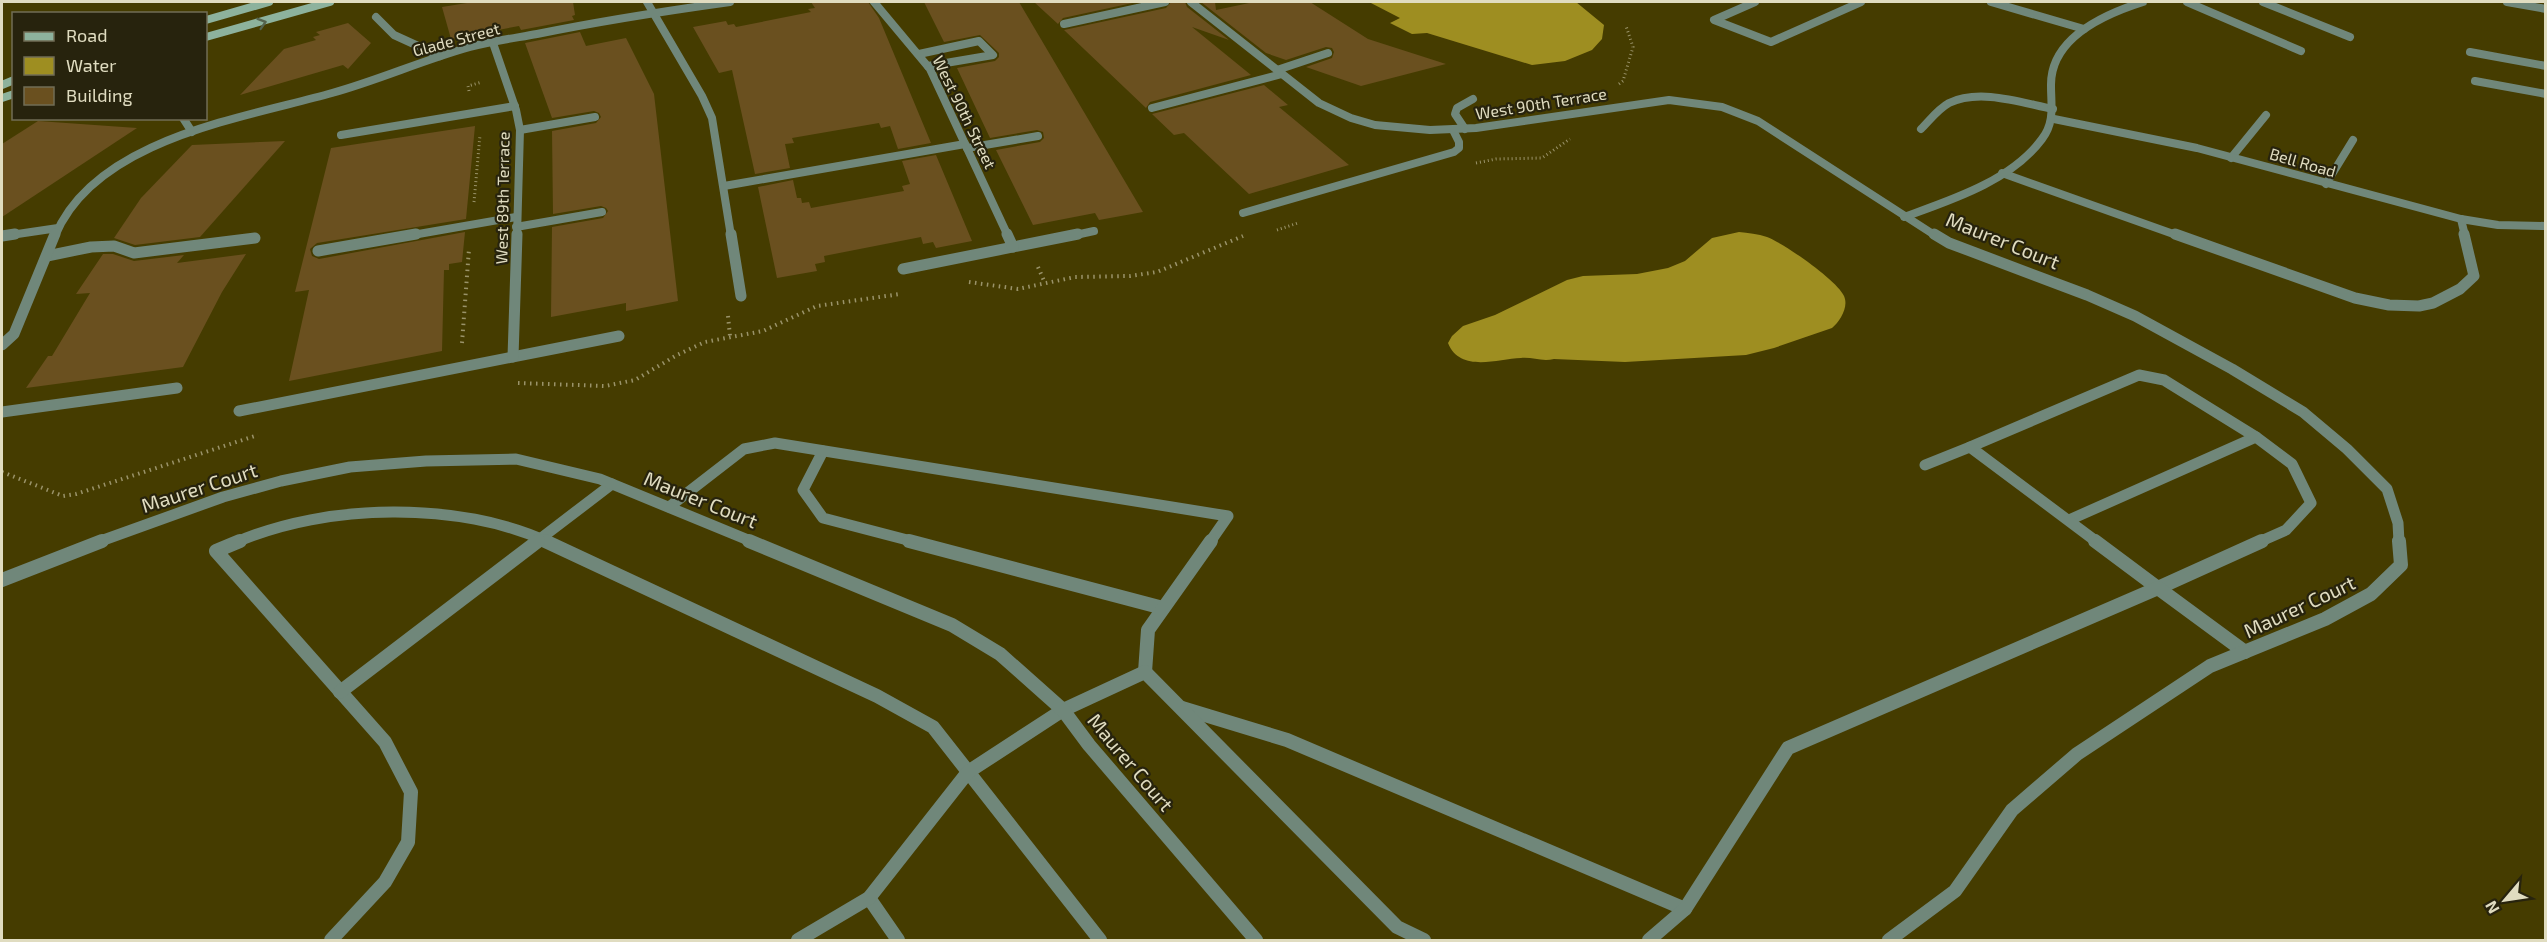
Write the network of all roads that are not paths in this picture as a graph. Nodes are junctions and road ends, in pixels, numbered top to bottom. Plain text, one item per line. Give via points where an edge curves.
1 (269, 2) edge
2 (330, 2) edge
3 (647, 2) edge
4 (730, 2) edge
5 (873, 2) edge
6 (1165, 2) edge
7 (1191, 2) edge
8 (1755, 2) edge
9 (1861, 2) edge
10 (1991, 2) edge
11 (2143, 2) edge
12 (2187, 2) edge
13 (2263, 2) edge
14 (2507, 2) edge
15 (2546, 9) edge
16 (653, 13) junction
17 (376, 17) dead end
18 (207, 20) edge
19 (1064, 24) dead end
20 (2084, 29) junction
21 (207, 37) edge
22 (2350, 37) dead end
23 (493, 43) junction
24 (2301, 51) dead end
25 (2470, 52) dead end
26 (1328, 53) dead end
27 (919, 54) junction
28 (440, 56) junction
29 (928, 66) junction
30 (2546, 66) edge
31 (1280, 72) junction
32 (2475, 81) dead end
33 (2546, 94) edge
34 (1473, 99) dead end
35 (515, 106) junction
36 (1152, 108) dead end
37 (2053, 109) junction
38 (2266, 115) dead end
39 (595, 117) dead end
40 (2054, 119) junction
41 (185, 120) edge
42 (1465, 129) junction
43 (1921, 129) dead end
44 (520, 130) junction
45 (1453, 130) junction
46 (194, 131) junction
47 (341, 135) dead end
48 (1038, 136) dead end
49 (2353, 140) dead end
50 (966, 146) junction
51 (2231, 158) junction
52 (2002, 173) junction
53 (2326, 184) junction
54 (724, 186) junction
55 (602, 212) dead end
56 (1243, 213) dead end
57 (1904, 217) junction
58 (2461, 219) junction
59 (516, 222) junction
60 (2546, 226) edge
61 (58, 228) junction
62 (1094, 231) dead end
63 (2, 236) edge
64 (255, 238) dead end
65 (1013, 247) junction
66 (318, 251) dead end
67 (47, 256) junction
68 (903, 269) dead end
69 (741, 296) dead end
70 (619, 336) dead end
71 (2, 345) edge
72 (513, 357) junction
73 (177, 388) dead end
74 (239, 411) dead end
75 (2, 412) edge
76 (2256, 437) junction
77 (1970, 447) junction
78 (823, 451) junction
79 (1925, 465) dead end
80 (612, 484) junction
81 (669, 507) junction
82 (2069, 520) junction
83 (539, 538) junction
84 (2, 580) edge
85 (2158, 588) junction
86 (1163, 608) junction
87 (2245, 652) junction
88 (1145, 672) junction
89 (340, 692) junction
90 (1180, 707) junction
91 (1063, 710) junction
92 (968, 772) junction
93 (869, 898) junction
94 (1685, 909) junction
95 (331, 940) edge
96 (798, 940) edge
97 (898, 940) edge
98 (1100, 940) edge
99 (1256, 940) edge
100 (1424, 940) edge
101 (1649, 940) edge
102 (1889, 940) edge

1 - 18 street
21 -> 2 street
3 - 16 street
4 - 16 street, Glade Street
5 - 27 street, West 90th Street
6 - 19 street
7 - 31 street, West 90th Terrace
8 - 9 street via 1714,20 1771,42
10 - 20 street
11 - 20 street
12 - 24 street
13 - 22 street
14 - 15 street
16 - 23 street, Glade Street
16 - 54 street via 712,118
17 - 28 street via 394,35
20 - 37 street via 2060,54 2051,75
23 - 28 street, Glade Street
23 - 35 street, West 89th Terrace
25 - 30 street
26 - 31 street
27 - 29 street, West 90th Street
27 - 29 street via 979,41 993,55
28 - 46 street, Glade Street via 335,92
29 - 50 street, West 90th Street
31 - 36 street
31 - 45 street, West 90th Terrace via 1319,103 1351,118 1398,129
32 - 33 street
34 - 42 street via 1457,108 1455,114
35 - 44 street, West 89th Terrace
35 - 47 street
37 - 40 street
37 - 43 street via 1979,98 1960,99 1947,104
38 - 51 street
39 - 44 street
40 - 51 street, Bell Road
40 - 52 street via 2035,147
41 - 46 street
42 - 45 street, West 90th Terrace
42 - 57 street, West 90th Terrace via 1651,101 1722,107 1776,130
44 - 59 street, West 89th Terrace
45 - 56 street via 1459,142 1454,152
46 - 61 street, Glade Street via 155,146 105,174 76,199
48 - 50 street
49 - 53 street
50 - 54 street
50 - 65 street, West 90th Street
51 - 53 street, Bell Road
52 - 57 street
52 - 58 street via 2355,298 2396,307 2447,299 2474,276
53 - 58 street, Bell Road
54 - 69 street
55 - 59 street
57 - 87 street, Maurer Court via 1949,243 2135,315 2232,369 2303,412 2387,489 2398,523 2401,565 2371,594 2325,619
58 - 60 street, Bell Road
59 - 66 street via 472,224
59 - 72 street, West 89th Terrace
61 - 63 street
61 - 67 street, Glade Street
62 - 65 street
64 - 67 street via 134,253 124,247 105,246
65 - 68 street
67 - 71 street, Glade Street via 14,334
70 - 72 street
72 - 74 street
73 - 75 street
76 - 77 street via 2164,380 2139,375
76 - 82 street
76 - 85 street via 2292,464 2311,503 2286,530
77 - 79 street
77 - 82 street
78 - 81 street via 775,443 744,449
78 - 86 street via 803,490 823,518
78 - 86 street via 1228,516
80 - 81 street, Maurer Court
80 - 83 street
80 - 84 street, Maurer Court via 516,459 351,467 224,497
81 - 91 street, Maurer Court via 952,625 1000,654
82 - 85 street
83 - 89 street
83 - 89 street via 483,520 425,514 364,515 263,532 216,551
83 - 92 street via 877,696 933,727
85 - 87 street
85 - 94 street via 1788,748
86 - 88 street via 1148,630
87 - 102 street, Maurer Court via 2210,666 2077,754 2012,810 1955,891
88 - 90 street
88 - 91 street
89 - 95 street via 385,742 411,792 408,842 385,882
90 - 94 street via 1287,740
90 - 100 street via 1397,927
91 - 92 street
91 - 99 street, Maurer Court
92 - 93 street
92 - 98 street
93 - 96 street
93 - 97 street
94 - 101 street

